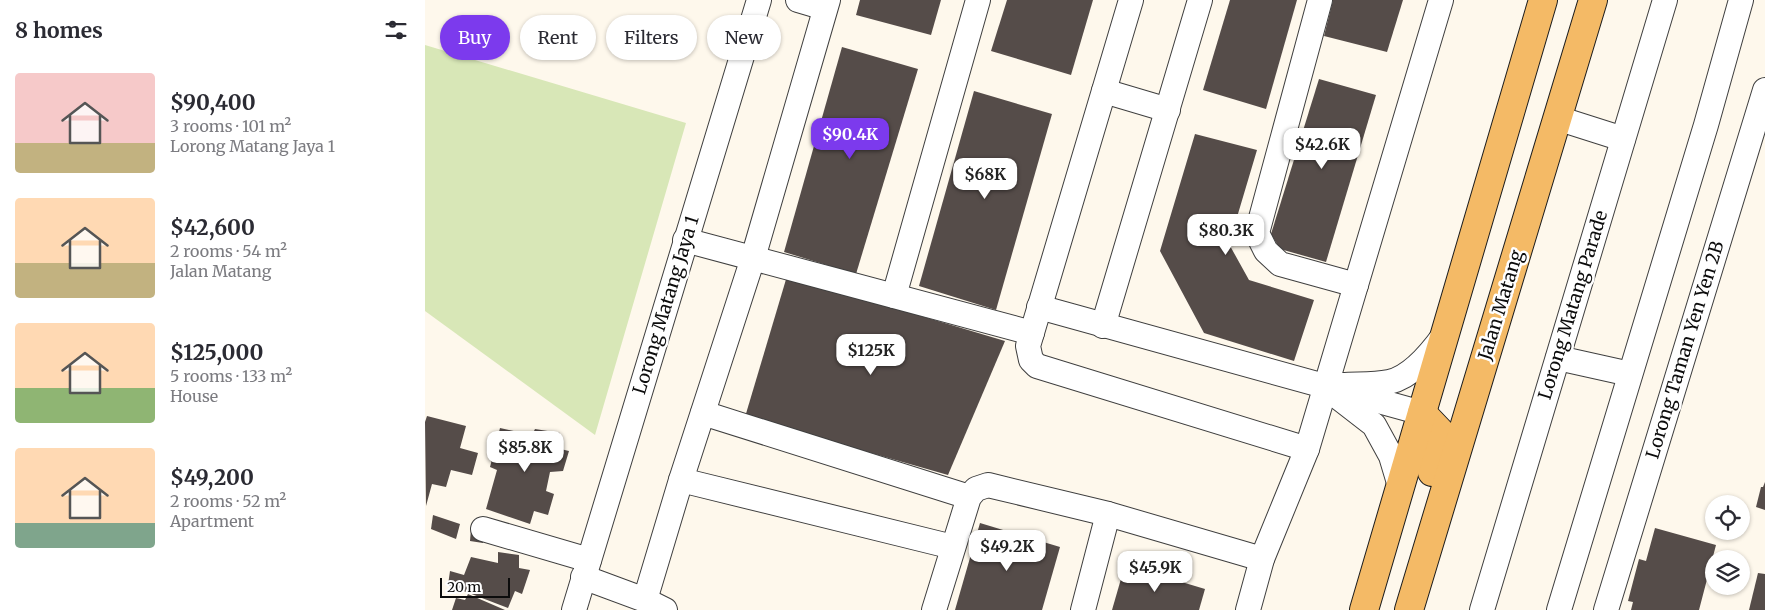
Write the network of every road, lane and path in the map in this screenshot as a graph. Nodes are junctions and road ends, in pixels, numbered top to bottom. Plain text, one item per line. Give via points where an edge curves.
1 (759, 0) edge
2 (798, 0) edge
3 (979, 0) edge
4 (1131, 0) edge
5 (1200, 0) edge
6 (1320, 0) edge
7 (1441, 0) edge
8 (1543, 0) edge
9 (1593, 0) edge
10 (1665, 0) edge
11 (1741, 0) edge
12 (827, 4) edge
13 (1765, 90) edge
14 (1104, 91) junction
15 (1168, 110) junction
16 (1762, 115) edge
17 (1557, 118) junction
18 (1623, 140) junction
19 (685, 240) junction
20 (753, 258) junction
21 (1356, 285) junction
22 (894, 296) junction
23 (1039, 308) junction
24 (1103, 326) junction
25 (1032, 333) junction
26 (1445, 333) junction
27 (1558, 358) junction
28 (1631, 374) junction
29 (1325, 386) junction
30 (703, 413) junction
31 (1422, 413) junction
32 (1307, 449) junction
33 (681, 480) junction
34 (1400, 486) junction
35 (969, 497) junction
36 (1108, 514) junction
37 (483, 529) dead end
38 (953, 547) junction
39 (1262, 559) junction
40 (586, 568) junction
41 (661, 607) edge
42 (574, 610) edge
43 (934, 610) edge
44 (1083, 610) edge
45 (1248, 610) edge
46 (1364, 610) edge
47 (1400, 610) edge
48 (1409, 610) edge
49 (1482, 610) edge
50 (1559, 610) edge
51 (1606, 610) edge

1 - 19 street, Lorong Matang Jaya 1
2 - 12 street
3 - 22 street
4 - 14 street
5 - 15 street
6 - 21 street via 1257,233 1266,251 1280,264
7 - 21 street
8 - 26 main road
9 - 17 main road, Jalan Matang
10 - 18 street, Lorong Matang Parade
11 - 28 street
12 - 20 street
13 - 16 street, Lorong Taman Yen Yen 2B
14 - 15 street
14 - 23 street
15 - 24 street
16 - 51 street, Lorong Taman Yen Yen 2B via 1742,162
17 - 18 street
17 - 48 main road, Jalan Matang
18 - 27 street, Lorong Matang Parade
19 - 20 street
19 - 40 street, Lorong Matang Jaya 1
20 - 22 street
20 - 30 street
21 - 29 street
22 - 25 street
23 - 24 street
23 - 25 street
24 - 29 street
25 - 32 street via 1028,346 1031,360 1037,366
26 - 29 street via 1409,373 1390,382
26 - 31 main road
27 - 28 street
27 - 49 street, Lorong Matang Parade
28 - 50 street
29 - 31 street
29 - 32 street
29 - 34 street via 1374,425 1391,456
30 - 33 street
30 - 35 street
31 - 34 main road
31 - 47 main road via 1442,434 1403,564
32 - 39 street
33 - 38 street
33 - 41 street
34 - 46 main road
35 - 36 street via 976,489 988,485
35 - 38 street
36 - 39 street
36 - 44 street
37 - 40 street
38 - 43 street
39 - 45 street
40 - 41 street
40 - 42 street, Lorong Matang Jaya 1

